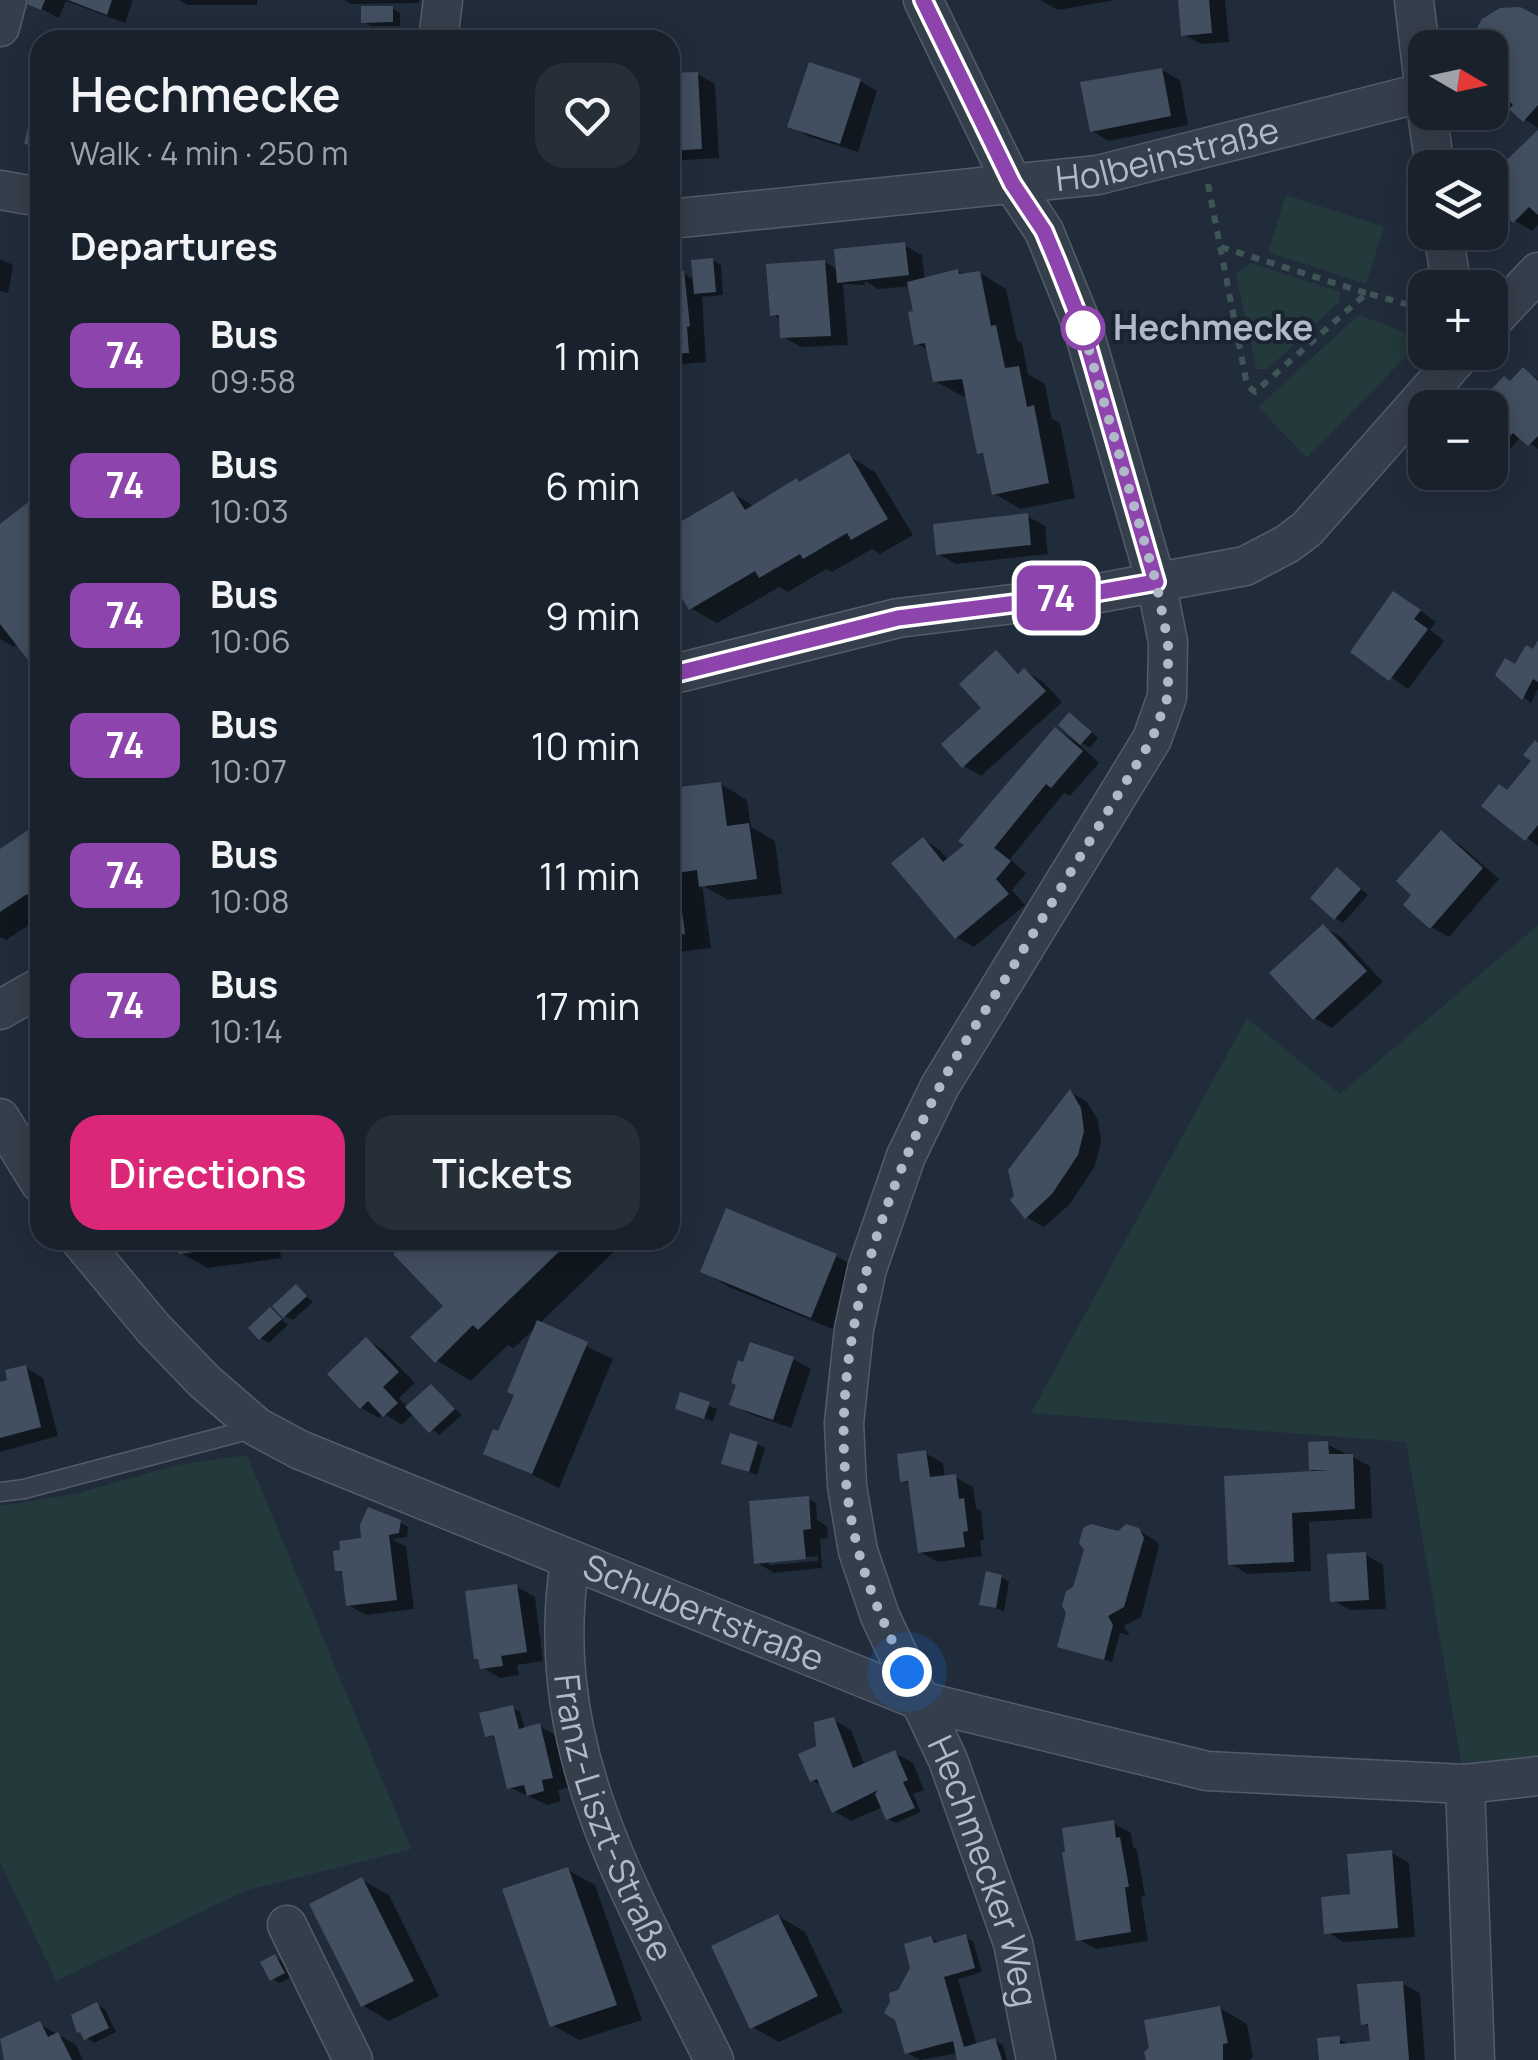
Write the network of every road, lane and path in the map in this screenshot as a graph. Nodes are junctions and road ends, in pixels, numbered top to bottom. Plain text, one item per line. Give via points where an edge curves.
1 (7, 0) edge
2 (443, 0) edge
3 (923, 0) edge
4 (1414, 0) edge
5 (0, 28) edge
6 (439, 30) edge
7 (1418, 30) edge
8 (1408, 97) edge
9 (1201, 148) junction
10 (1012, 183) junction
11 (0, 190) edge
12 (30, 195) edge
13 (680, 218) edge
14 (1220, 246) junction
15 (1538, 272) edge
16 (1367, 293) junction
17 (1508, 304) edge
18 (1408, 305) edge
19 (1447, 370) edge
20 (1156, 582) junction
21 (680, 672) edge
22 (30, 993) edge
23 (0, 1010) edge
24 (0, 1118) edge
25 (30, 1168) edge
26 (88, 1250) edge
27 (256, 1428) junction
28 (0, 1492) edge
29 (570, 1562) junction
30 (920, 1701) junction
31 (1538, 1776) edge
32 (1465, 1784) junction
33 (287, 1925) dead end
34 (353, 2060) edge
35 (714, 2060) edge
36 (1036, 2060) edge
37 (1475, 2060) edge

1 - 5 street
2 - 6 street
3 - 10 street, Hechmecker Weg
4 - 7 street
8 - 9 street, Holbeinstraße
9 - 10 street, Holbeinstraße via 1098,175
9 - 14 path
10 - 13 street, Holbeinstraße
10 - 20 street, Hechmecker Weg via 1044,231 1082,326
11 - 12 street
14 - 16 path
14 - 16 path via 1247,385 1256,392
15 - 17 street
16 - 18 path
19 - 20 street via 1287,544 1245,566
20 - 21 street via 898,618
20 - 30 street, Hechmecker Weg via 1168,642 1163,716 940,1086 906,1156 861,1298 844,1423 846,1486 858,1552 880,1616
22 - 23 street
24 - 25 street
26 - 27 street, Schubertstraße via 153,1328
27 - 28 lane
27 - 29 street, Schubertstraße
29 - 30 street, Schubertstraße
29 - 35 street, Franz-Liszt-Straße via 564,1666 588,1789
30 - 32 street, Schubertstraße via 1207,1771
30 - 36 street, Hechmecker Weg via 1013,1943
31 - 32 street, Schubertstraße
32 - 37 street
33 - 34 street

